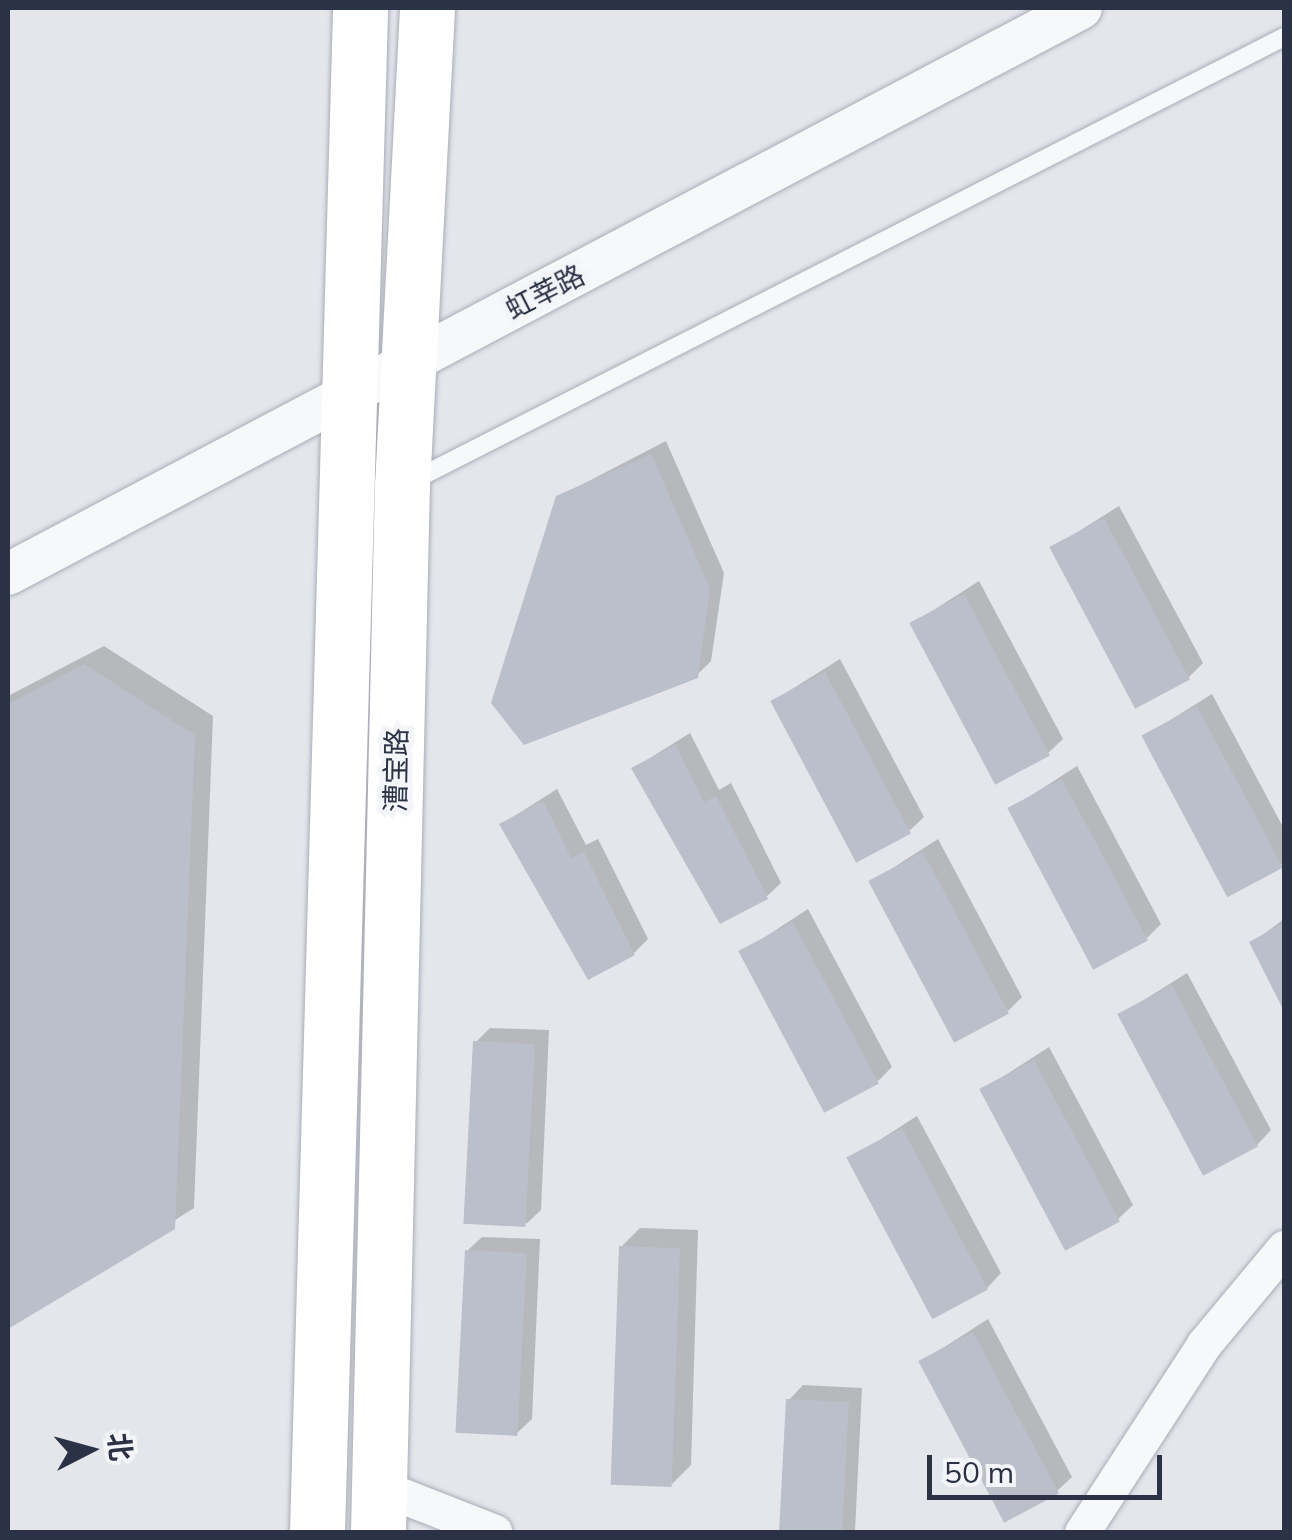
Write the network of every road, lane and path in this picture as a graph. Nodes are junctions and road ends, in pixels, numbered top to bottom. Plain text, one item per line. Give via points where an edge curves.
1 (360, 8) edge
2 (427, 8) edge
3 (1081, 8) edge
4 (1284, 36) edge
5 (407, 357) junction
6 (350, 395) junction
7 (374, 489) junction
8 (8, 574) edge
9 (1284, 1248) edge
10 (379, 1510) edge
11 (317, 1532) edge
12 (495, 1532) edge
13 (1082, 1532) edge

1 - 6 main road, 漕宝路
2 - 5 main road, 漕宝路
3 - 5 street, 虹莘路
4 - 7 lane
5 - 6 street, 虹莘路
5 - 7 main road, 漕宝路
6 - 7 main road, 漕宝路
6 - 8 street, 虹莘路
7 - 10 main road, 漕宝路
7 - 11 main road, 漕宝路
9 - 13 street via 1204,1344
10 - 12 street

